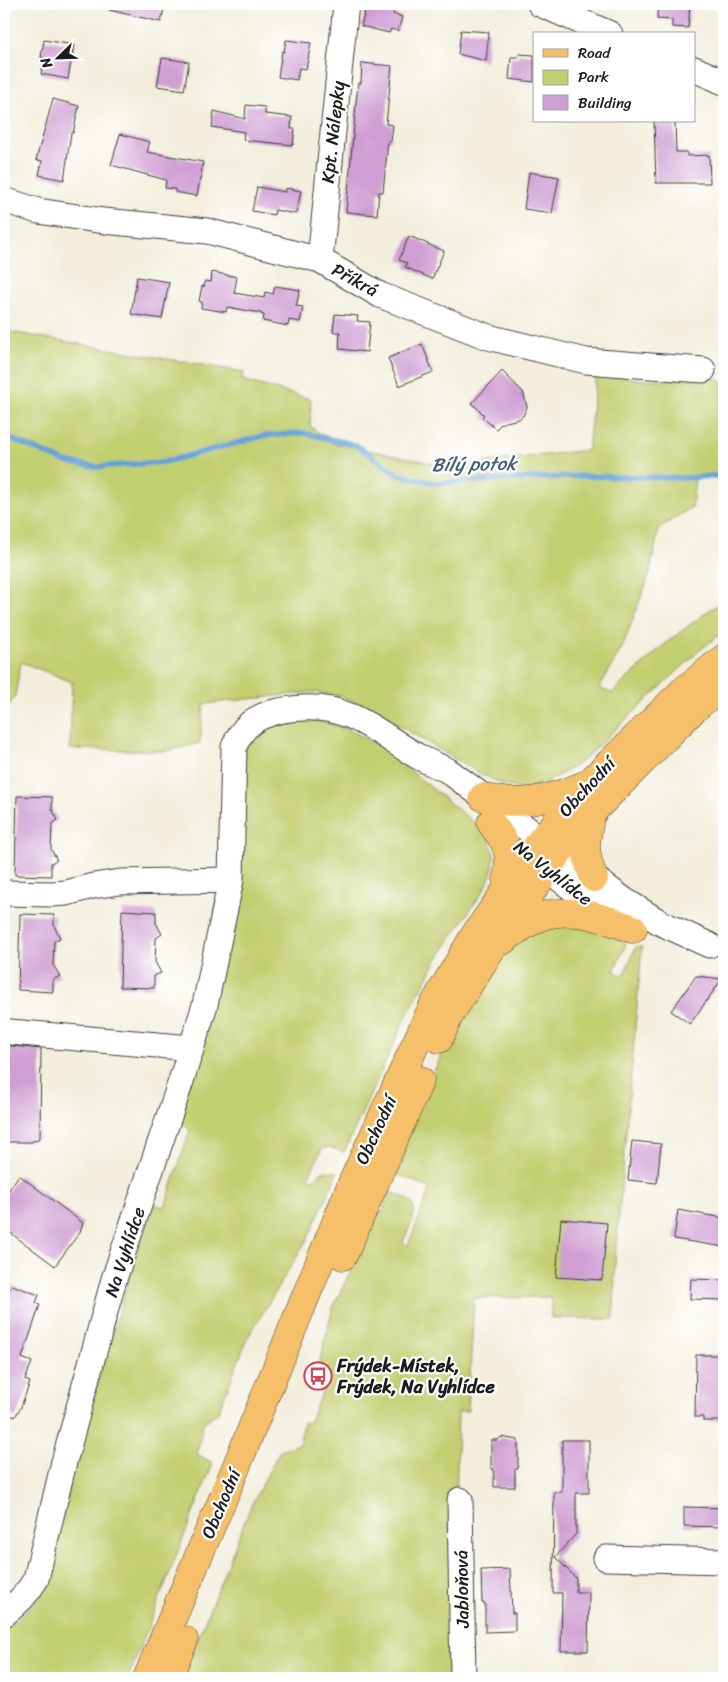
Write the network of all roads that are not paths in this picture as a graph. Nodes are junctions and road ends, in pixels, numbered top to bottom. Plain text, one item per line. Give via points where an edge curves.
1 (346, 4) edge
2 (540, 4) edge
3 (605, 32) edge
4 (696, 70) edge
5 (724, 82) edge
6 (4, 200) edge
7 (320, 260) junction
8 (703, 370) dead end
9 (724, 658) edge
10 (724, 684) edge
11 (420, 758) junction
12 (587, 785) junction
13 (482, 797) junction
14 (592, 812) junction
15 (491, 823) junction
16 (544, 854) junction
17 (594, 878) junction
18 (231, 880) junction
19 (506, 890) junction
20 (4, 893) edge
21 (633, 929) junction
22 (717, 946) edge
23 (492, 948) junction
24 (10, 1032) dead end
25 (192, 1048) junction
26 (460, 1500) dead end
27 (606, 1558) dead end
28 (724, 1561) edge
29 (4, 1614) edge
30 (147, 1678) edge
31 (168, 1678) edge
32 (463, 1678) edge

1 - 7 street, Kpt. Nálepky
2 - 3 street
4 - 5 street
6 - 7 street, Příkrá via 38,211 207,231
7 - 8 street, Příkrá via 380,295 488,337 586,361
9 - 12 main road, Obchodní via 682,692
10 - 14 main road, Obchodní via 693,710
11 - 13 street, Na Vyhlídce via 447,770
11 - 15 street, Na Vyhlídce via 442,783
11 - 18 street, Na Vyhlídce via 376,729 333,709 281,710 246,725 234,747
12 - 13 main road via 529,802
12 - 16 main road, Obchodní
13 - 16 street, Na Vyhlídce
14 - 16 main road, Obchodní
14 - 17 main road via 585,850
15 - 16 street, Na Vyhlídce
15 - 19 main road via 504,840 510,857
16 - 17 street, Na Vyhlídce
16 - 19 main road, Obchodní
16 - 21 street, Na Vyhlídce via 593,905
16 - 23 main road, Obchodní
17 - 22 street, Na Vyhlídce via 661,923
18 - 20 street via 120,882 66,893
18 - 25 street, Na Vyhlídce via 205,1005
19 - 30 main road, Obchodní via 474,936 434,1006 356,1174
21 - 22 street, Na Vyhlídce via 688,946
21 - 23 main road via 595,915 563,912 526,925
23 - 31 main road, Obchodní via 449,1016 369,1194
24 - 25 street
25 - 29 street, Na Vyhlídce via 114,1279 36,1579 18,1604
26 - 32 street, Jabloňová
27 - 28 street

